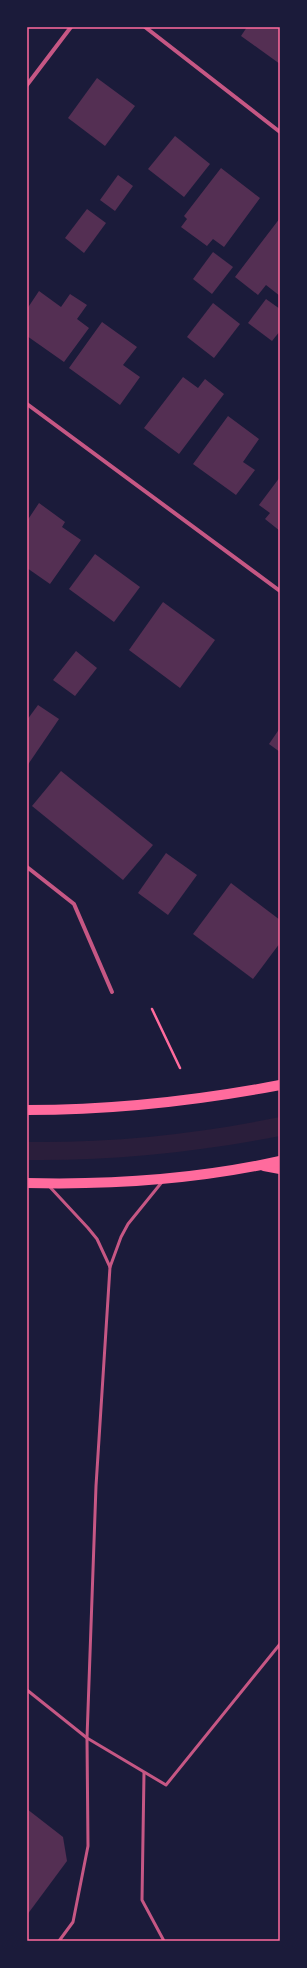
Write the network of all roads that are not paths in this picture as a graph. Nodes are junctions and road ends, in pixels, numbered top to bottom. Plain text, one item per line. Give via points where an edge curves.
1 (71, 27) edge
2 (145, 27) edge
3 (27, 85) edge
4 (280, 132) edge
5 (27, 404) edge
6 (280, 591) edge
7 (27, 867) edge
8 (112, 992) dead end
9 (280, 1085) edge
10 (27, 1110) edge
11 (280, 1161) edge
12 (260, 1165) junction
13 (280, 1169) edge
14 (166, 1177) junction
15 (27, 1183) edge
16 (46, 1183) junction
17 (110, 1267) junction
18 (280, 1644) edge
19 (27, 1690) edge
20 (88, 1738) junction
21 (144, 1773) junction
22 (59, 1941) edge
23 (164, 1941) edge

1 - 3 street
2 - 4 street
5 - 6 street
7 - 8 street via 74,904
9 - 10 main road via 199,1099 123,1107
11 - 12 main road
12 - 13 main road
12 - 14 main road
14 - 16 main road via 135,1181
14 - 17 lane via 128,1224
15 - 16 main road
16 - 17 lane via 97,1239
17 - 20 lane via 96,1486
18 - 21 lane via 166,1785
19 - 20 lane
20 - 21 lane
20 - 22 lane via 88,1846 73,1922
21 - 23 lane via 142,1900

